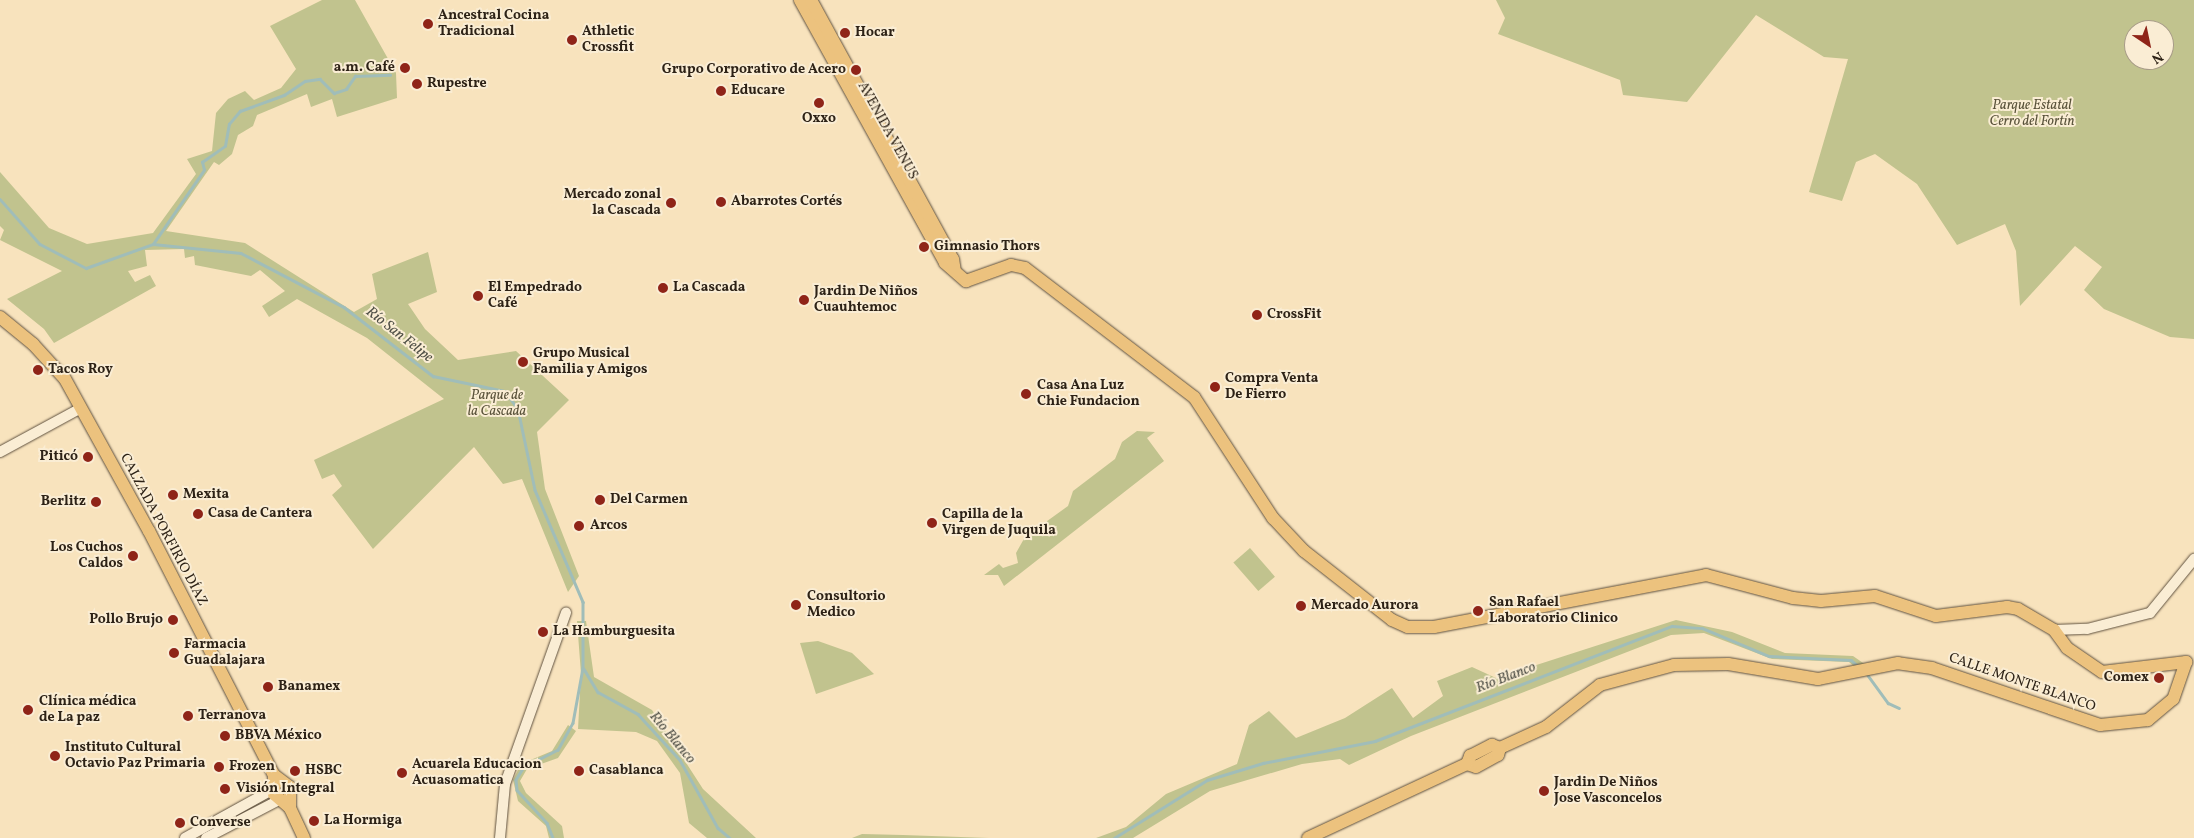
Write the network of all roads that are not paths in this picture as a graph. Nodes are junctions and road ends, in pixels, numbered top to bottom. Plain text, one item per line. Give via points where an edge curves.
1 (800, 0) edge
2 (811, 0) edge
3 (957, 275) junction
4 (0, 317) edge
5 (81, 408) junction
6 (0, 452) edge
7 (2194, 559) edge
8 (566, 613) dead end
9 (2054, 630) junction
10 (274, 775) junction
11 (275, 796) junction
12 (290, 808) junction
13 (185, 838) edge
14 (206, 838) edge
15 (304, 838) edge
16 (500, 838) edge
17 (1308, 838) edge

1 - 3 main road, AVENIDA VENUS via 925,231
2 - 3 main road, AVENIDA VENUS via 953,259
3 - 9 main road via 968,280 1011,265 1025,268 1194,397 1251,490 1285,531 1350,590 1408,627 1434,627 1588,601 1706,575 1793,598 1821,601 1875,596 1952,617 2007,607
4 - 5 main road, CALZADA PORFIRIO DÍAZ via 33,344 65,379
5 - 6 street
5 - 10 main road, CALZADA PORFIRIO DÍAZ
7 - 9 street via 2150,613 2088,629
8 - 16 street via 505,784
9 - 17 main road, CALLE MONTE BLANCO via 2067,648 2102,672 2186,662 2173,699 2148,720 2100,725 1932,668 1898,663 1818,679 1728,664 1674,665 1600,684 1546,727 1500,748 1498,755 1474,768 1467,764
10 - 11 main road
10 - 12 main road, CALZADA PORFIRIO DÍAZ via 290,787
11 - 12 main road
11 - 13 street
11 - 14 street
12 - 15 main road

